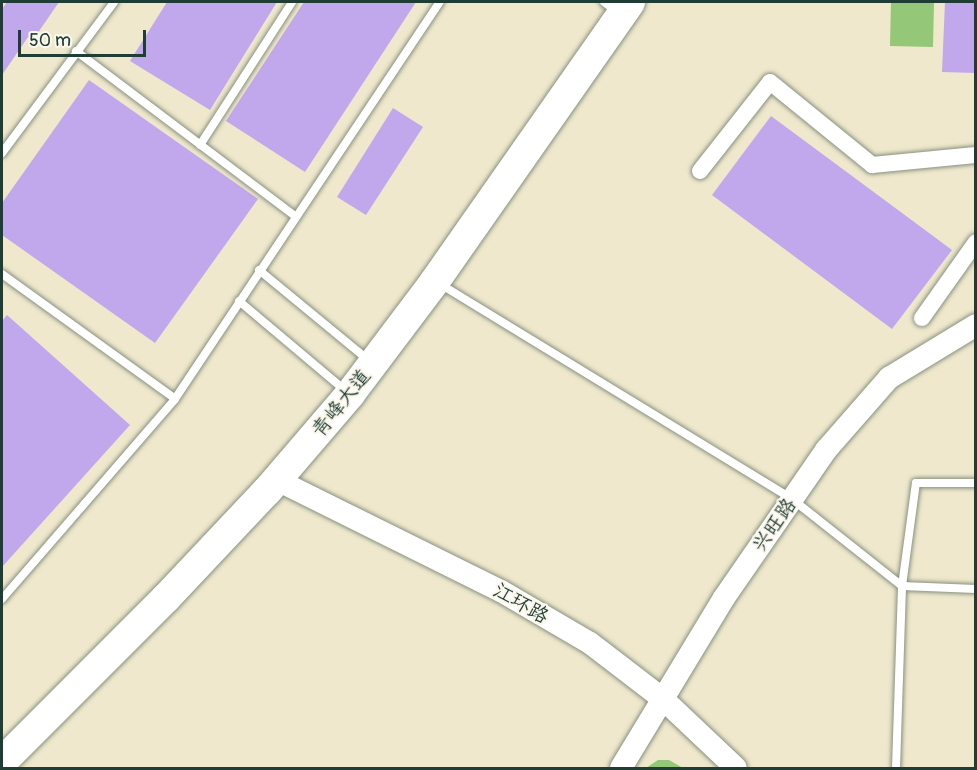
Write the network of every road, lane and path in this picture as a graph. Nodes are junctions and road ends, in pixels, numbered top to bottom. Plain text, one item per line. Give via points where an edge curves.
1 (114, 2) edge
2 (292, 2) edge
3 (440, 2) edge
4 (619, 6) edge
5 (76, 51) junction
6 (200, 145) junction
7 (2, 153) edge
8 (975, 155) edge
9 (700, 171) dead end
10 (294, 216) junction
11 (975, 242) edge
12 (259, 270) junction
13 (2, 274) edge
14 (435, 281) junction
15 (239, 302) junction
16 (922, 318) dead end
17 (975, 326) edge
18 (373, 364) junction
19 (350, 394) junction
20 (175, 399) junction
21 (975, 483) edge
22 (272, 485) junction
23 (792, 500) junction
24 (902, 586) junction
25 (975, 589) edge
26 (2, 599) edge
27 (660, 704) junction
28 (2, 762) edge
29 (621, 768) edge
30 (721, 768) edge
31 (736, 768) edge
32 (896, 768) edge

1 - 5 lane
2 - 6 lane
3 - 10 lane
4 - 14 highway, 青峰大道
5 - 6 lane
5 - 7 lane
6 - 10 lane
8 - 9 street via 872,165 770,82
10 - 12 lane
11 - 16 street
12 - 15 lane
12 - 18 lane
13 - 20 lane
14 - 18 highway, 青峰大道
14 - 23 lane
15 - 19 lane
15 - 20 lane
17 - 23 street, 兴旺路 via 889,378 826,450
18 - 19 highway, 青峰大道
19 - 22 highway, 青峰大道
20 - 26 lane
21 - 24 lane via 916,483
22 - 27 street, 江环路 via 496,600
22 - 28 highway, 青峰大道
23 - 24 lane
23 - 27 street, 兴旺路 via 724,598
24 - 25 lane
24 - 32 lane
27 - 29 street, 兴旺路
27 - 30 street, 江环路
27 - 31 street, 江环路

